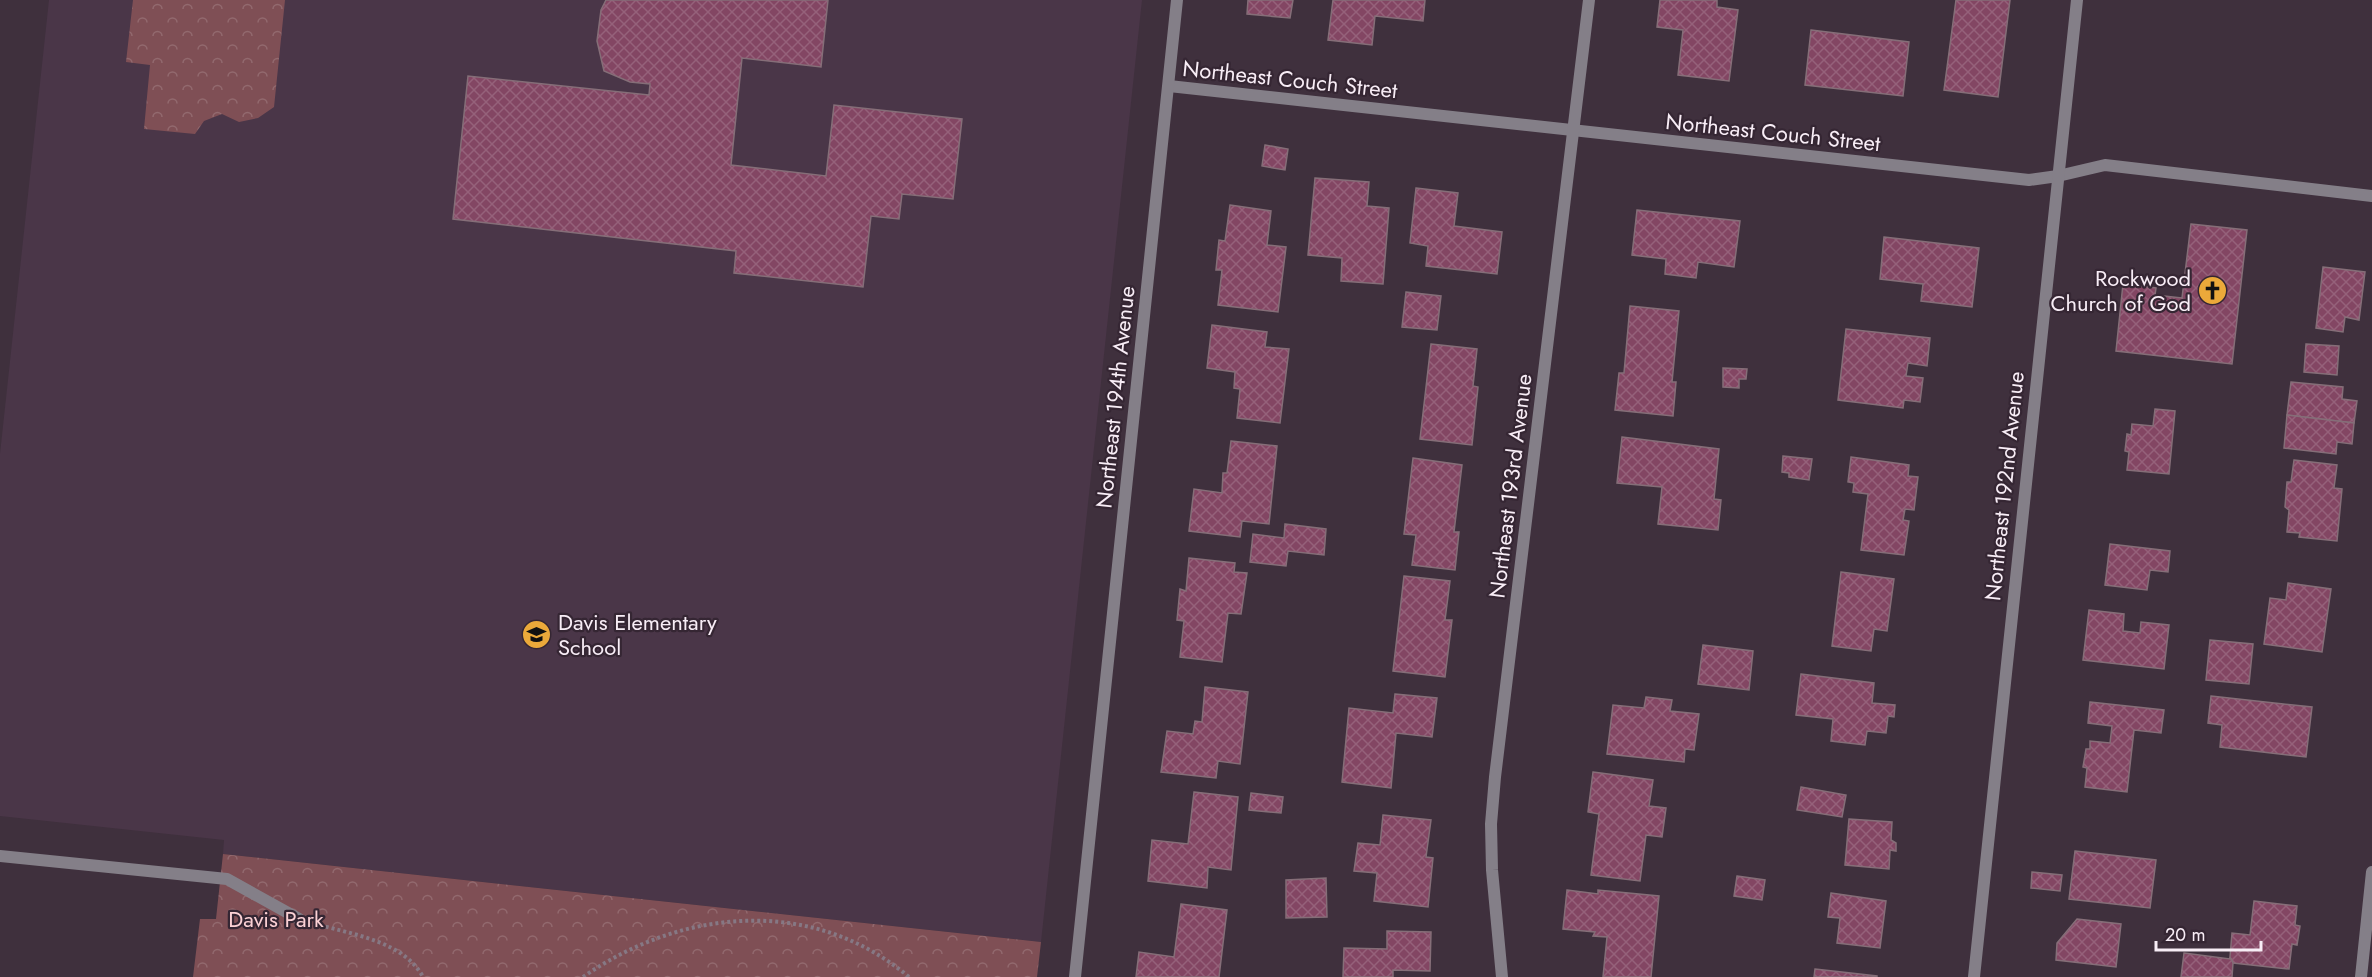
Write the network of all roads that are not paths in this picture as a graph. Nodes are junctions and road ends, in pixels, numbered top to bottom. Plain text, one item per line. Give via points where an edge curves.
1 (1177, 0) edge
2 (1589, 0) edge
3 (2077, 0) edge
4 (1169, 86) junction
5 (1575, 132) junction
6 (2058, 176) junction
7 (2372, 196) edge
8 (0, 856) edge
9 (2372, 872) edge
10 (299, 919) road end
11 (1075, 977) edge
12 (1502, 977) edge
13 (1974, 977) edge
14 (2361, 977) edge

1 - 4 street, Northeast 194th Avenue
2 - 5 street, Northeast 193rd Avenue
3 - 6 street, Northeast 192nd Avenue
4 - 5 street, Northeast Couch Street
4 - 11 street, Northeast 194th Avenue
5 - 6 street, Northeast Couch Street via 2029,180
5 - 12 street, Northeast 193rd Avenue via 1491,824
6 - 7 street, Northeast Couch Street via 2105,165
6 - 13 street, Northeast 192nd Avenue
8 - 10 street via 226,879
9 - 14 street

